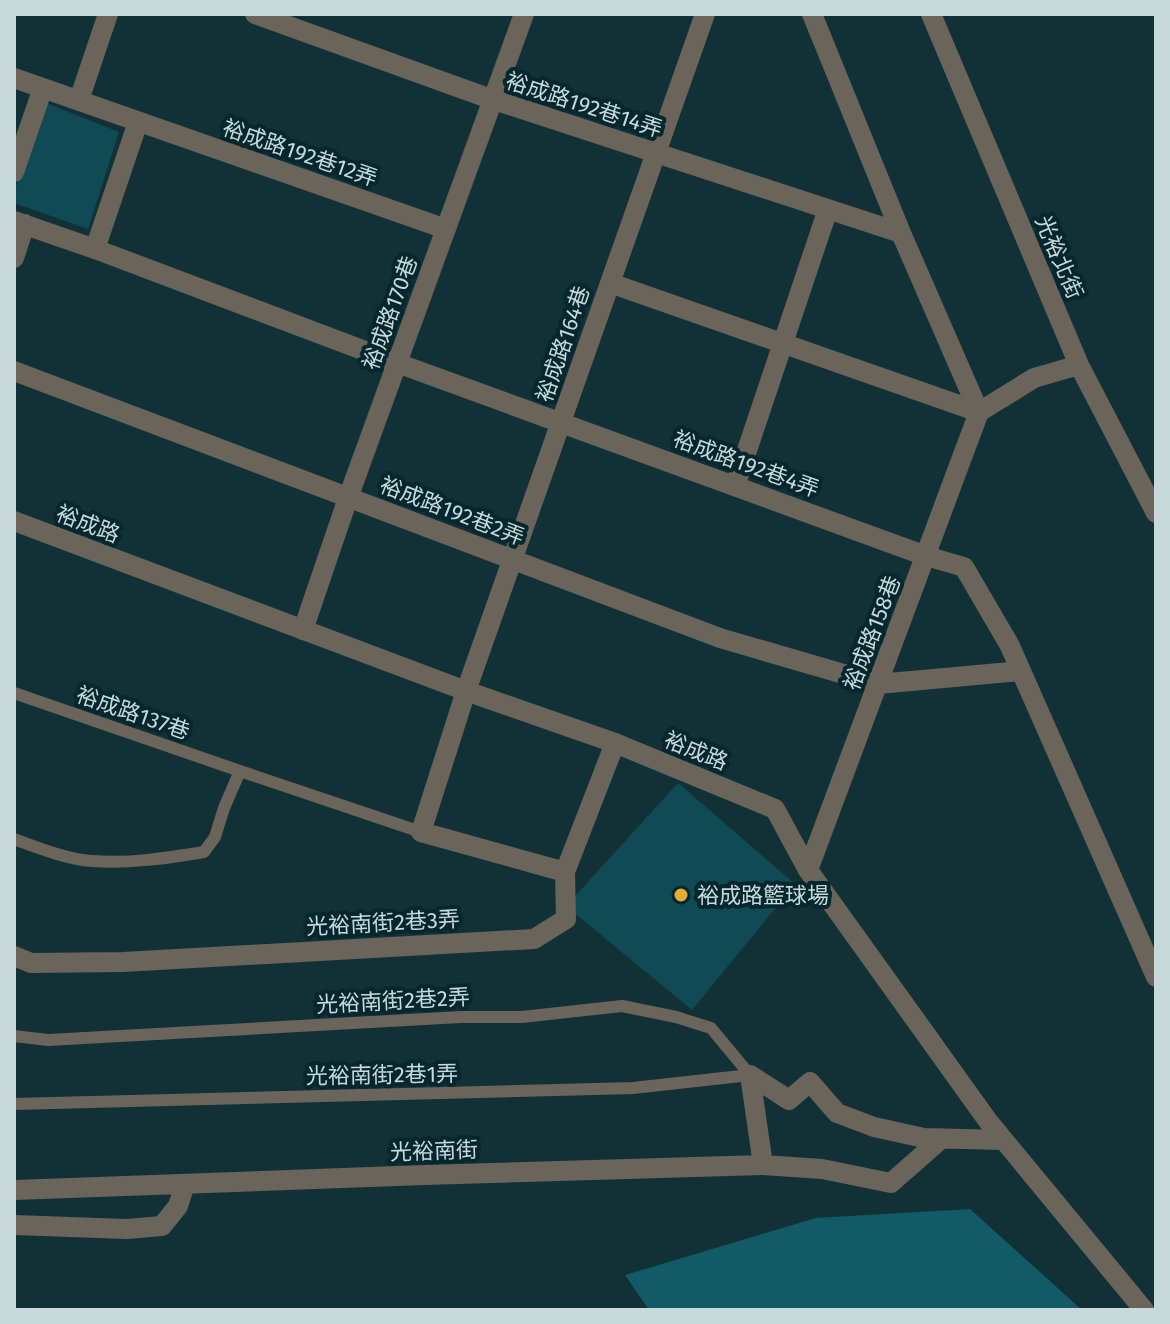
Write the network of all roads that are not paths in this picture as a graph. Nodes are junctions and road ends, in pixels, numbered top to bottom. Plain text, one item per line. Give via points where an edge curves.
1 (108, 14) edge
2 (255, 14) edge
3 (524, 14) edge
4 (705, 14) edge
5 (812, 14) edge
6 (931, 14) edge
7 (14, 78) edge
8 (43, 88) junction
9 (79, 100) junction
10 (493, 100) junction
11 (138, 122) junction
12 (656, 154) junction
13 (14, 172) edge
14 (828, 209) junction
15 (19, 223) edge
16 (446, 229) junction
17 (901, 233) junction
18 (95, 249) junction
19 (14, 258) edge
20 (610, 283) junction
21 (783, 343) junction
22 (397, 363) junction
23 (1079, 365) junction
24 (14, 371) edge
25 (979, 412) junction
26 (561, 422) junction
27 (735, 486) junction
28 (348, 498) junction
29 (1156, 513) edge
30 (14, 521) edge
31 (926, 556) junction
32 (512, 560) junction
33 (303, 630) junction
34 (1021, 671) junction
35 (878, 684) junction
36 (466, 691) junction
37 (14, 693) edge
38 (615, 743) junction
39 (240, 771) junction
40 (421, 832) junction
41 (14, 839) edge
42 (808, 870) junction
43 (565, 872) junction
44 (14, 956) edge
45 (1154, 973) edge
46 (14, 1036) edge
47 (750, 1075) junction
48 (14, 1104) edge
49 (941, 1139) junction
50 (1003, 1140) junction
51 (763, 1165) junction
52 (185, 1184) junction
53 (14, 1190) edge
54 (14, 1225) edge
55 (1144, 1310) edge

1 - 9 street
2 - 10 street, 裕成路192巷14弄
3 - 10 street, 裕成路170巷
4 - 12 street, 裕成路164巷
5 - 17 street
6 - 23 street, 光裕北街
7 - 8 street, 裕成路192巷12弄
8 - 9 street, 裕成路192巷12弄
8 - 13 street
9 - 11 street, 裕成路192巷12弄
10 - 12 street, 裕成路192巷14弄
10 - 16 street, 裕成路170巷
11 - 16 street, 裕成路192巷12弄
11 - 18 street
12 - 14 street, 裕成路192巷14弄
12 - 20 street, 裕成路164巷
14 - 17 street, 裕成路192巷14弄
14 - 21 street
15 - 18 street, 裕成路192巷4弄
15 - 19 street
16 - 22 street, 裕成路170巷
17 - 25 street
18 - 22 street, 裕成路192巷4弄
20 - 21 street
20 - 26 street, 裕成路164巷
21 - 25 street
21 - 27 street
22 - 26 street, 裕成路192巷4弄
22 - 28 street, 裕成路170巷
23 - 25 street via 1034,378
23 - 29 street, 光裕北街
24 - 28 street, 裕成路192巷2弄
25 - 31 street, 裕成路158巷
26 - 27 street, 裕成路192巷4弄
26 - 32 street, 裕成路164巷
27 - 31 street, 裕成路192巷4弄
28 - 32 street, 裕成路192巷2弄
28 - 33 street, 裕成路170巷
30 - 33 street, 裕成路
31 - 34 street, 裕成路192巷4弄 via 964,567
31 - 35 street, 裕成路158巷
32 - 35 street, 裕成路192巷2弄 via 720,638
32 - 36 street, 裕成路164巷
33 - 36 street, 裕成路
34 - 35 street
34 - 45 street, 裕成路192巷4弄
35 - 42 street, 裕成路158巷
36 - 38 street, 裕成路
36 - 40 street, 裕成路164巷
37 - 39 lane, 裕成路137巷
38 - 42 street, 裕成路 via 775,809
38 - 43 street, 光裕南街2巷3弄
39 - 40 lane, 裕成路137巷
39 - 41 lane via 204,852 90,861
40 - 43 street
42 - 50 street, 裕成路
43 - 44 street, 光裕南街2巷3弄 via 566,919 534,939 123,962 31,963
46 - 47 lane, 光裕南街2巷2弄 via 48,1040 522,1017 622,1006 711,1028
47 - 48 lane, 光裕南街2巷1弄 via 633,1088
47 - 49 street via 789,1100 810,1082 837,1113 874,1127
47 - 51 street
49 - 50 street
49 - 51 street, 光裕南街 via 891,1183 822,1169
50 - 55 street, 裕成路
51 - 52 street, 光裕南街
52 - 53 street, 光裕南街
52 - 54 street via 178,1206 162,1226

